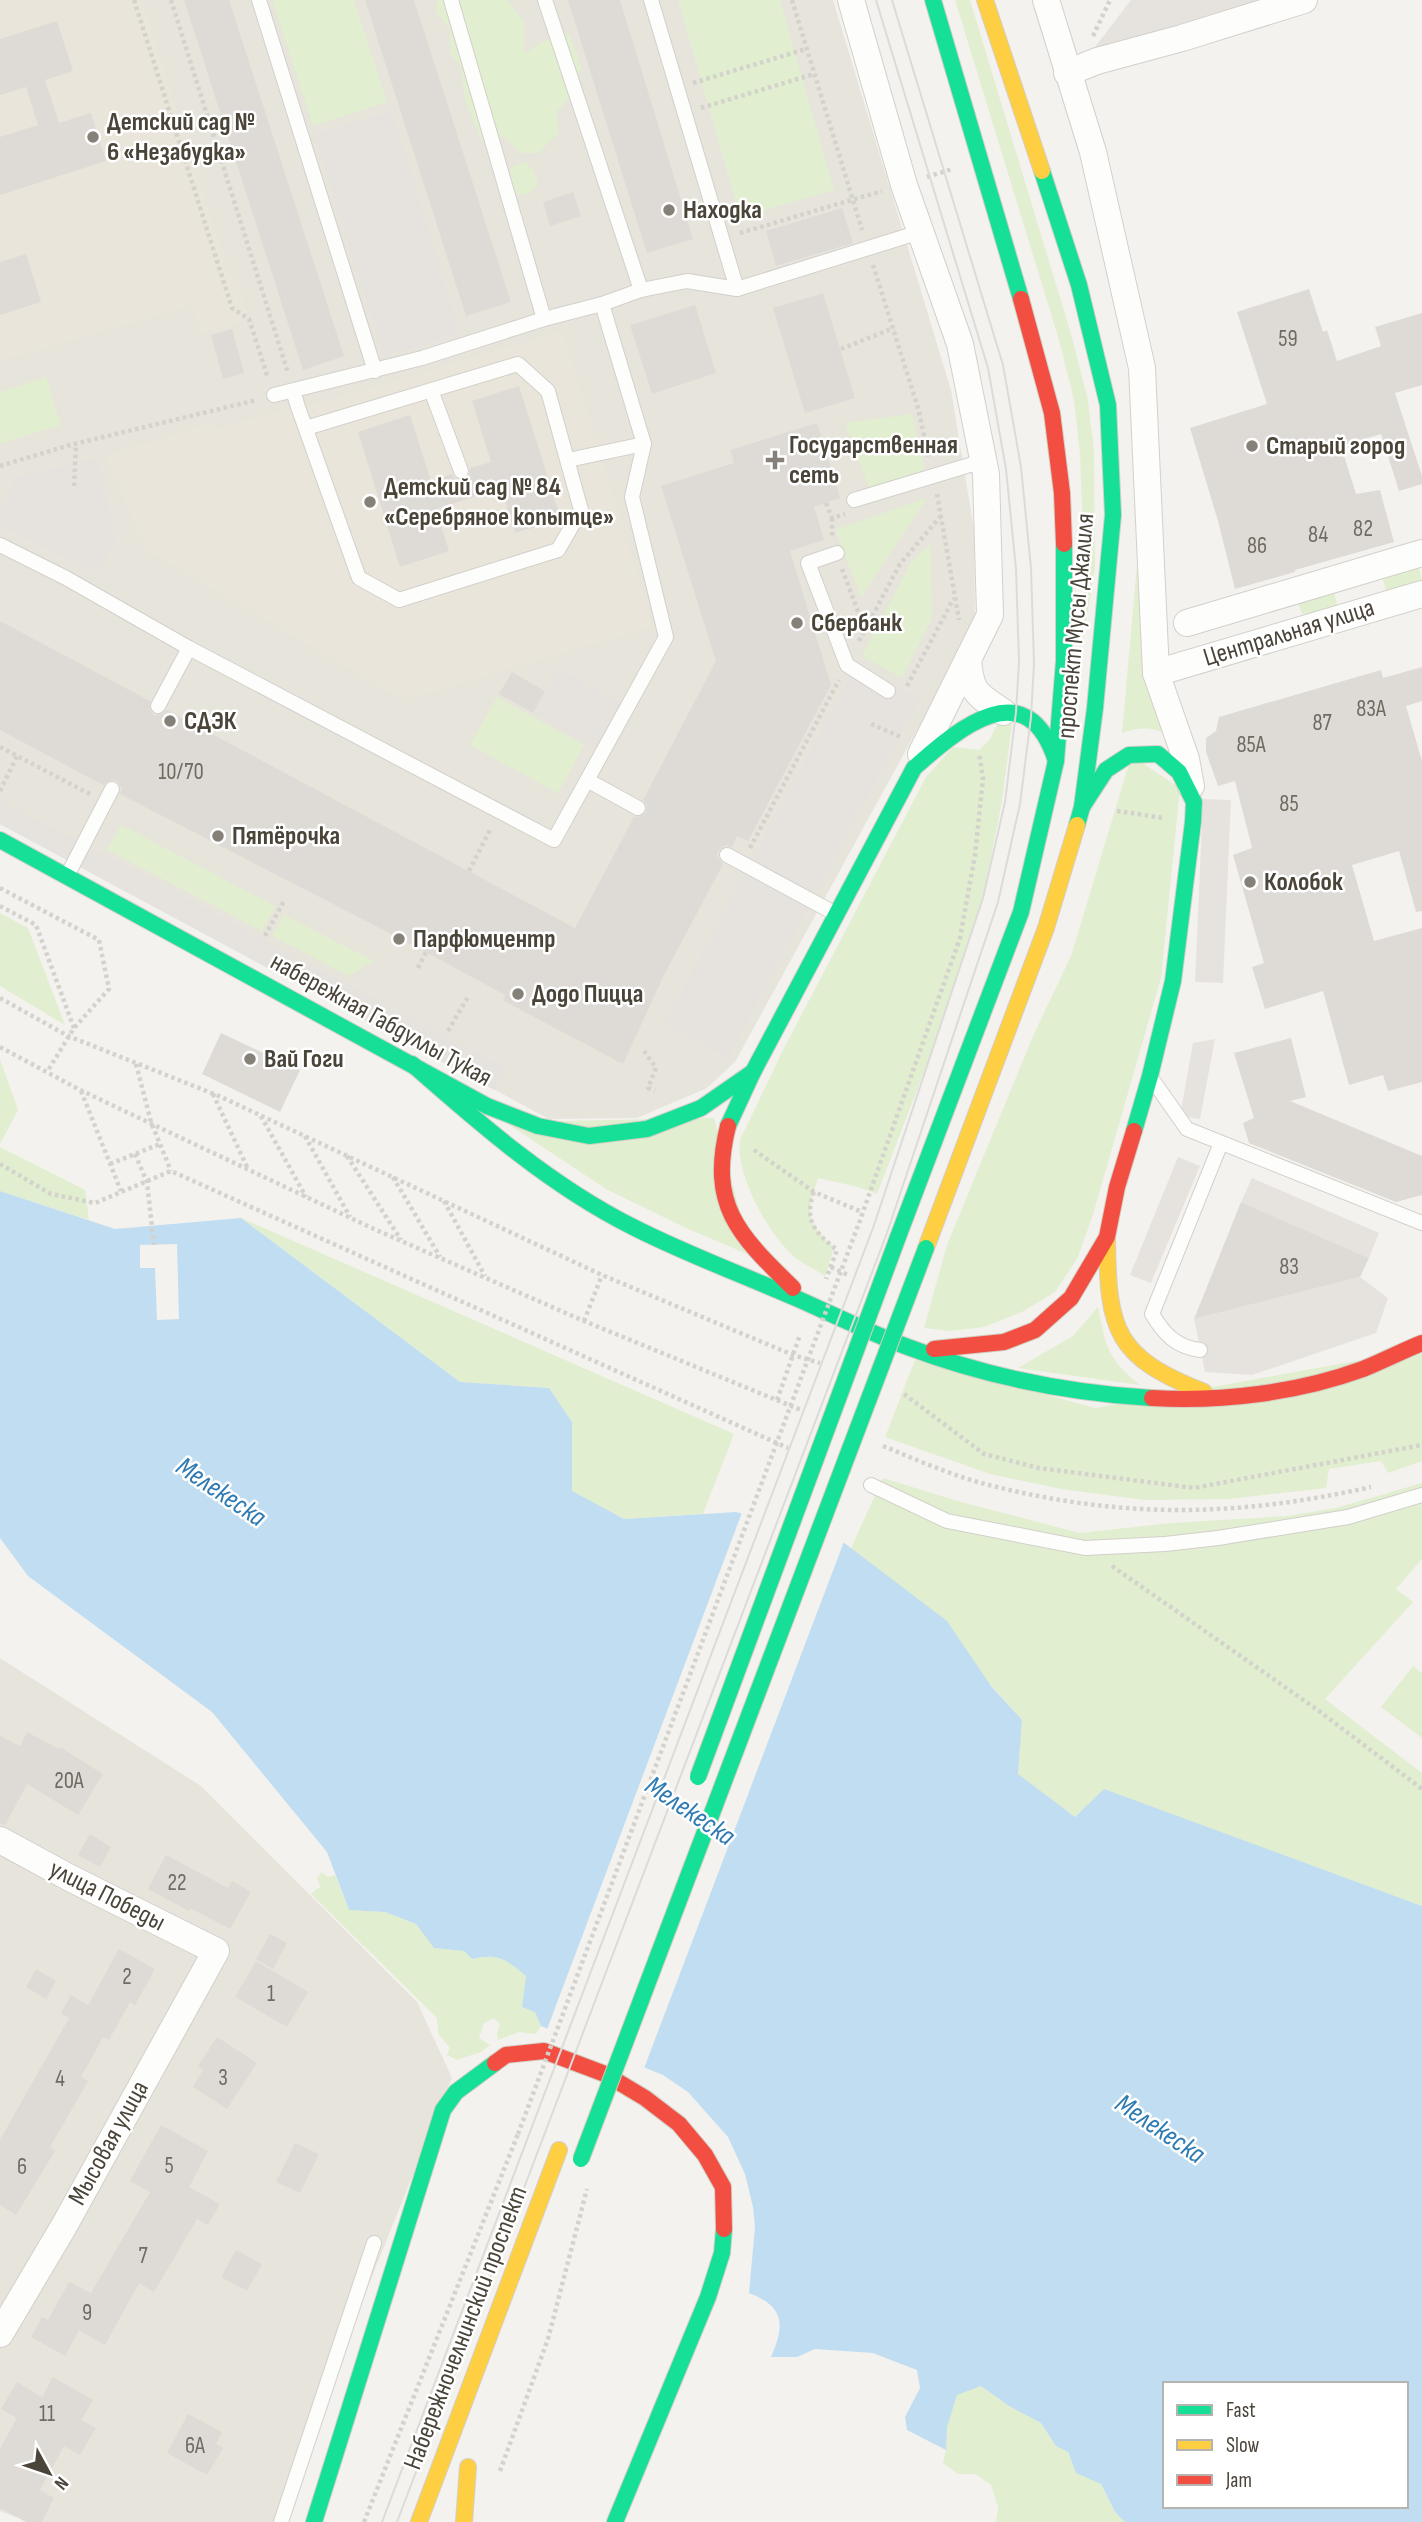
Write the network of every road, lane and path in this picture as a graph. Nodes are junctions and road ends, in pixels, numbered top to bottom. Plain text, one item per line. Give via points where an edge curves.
1 (134, 0) edge
2 (171, 0) edge
3 (259, 0) edge
4 (451, 0) edge
5 (545, 0) edge
6 (651, 0) edge
7 (792, 0) edge
8 (851, 0) edge
9 (933, 0) edge
10 (985, 0) edge
11 (1046, 0) edge
12 (1110, 0) edge
13 (1304, 0) edge
14 (1093, 36) dead end
15 (806, 49) junction
16 (1067, 73) junction
17 (814, 74) junction
18 (676, 89) junction
19 (683, 113) junction
20 (963, 166) dead end
21 (918, 180) dead end
22 (890, 189) dead end
23 (852, 199) junction
24 (920, 232) junction
25 (722, 239) junction
26 (867, 248) junction
27 (737, 289) junction
28 (641, 290) junction
29 (602, 304) junction
30 (544, 319) junction
31 (894, 328) junction
32 (841, 349) dead end
33 (375, 371) junction
34 (431, 390) junction
35 (293, 391) junction
36 (274, 396) junction
37 (306, 428) junction
38 (76, 444) junction
39 (644, 444) junction
40 (568, 460) junction
41 (1146, 460) junction
42 (983, 461) junction
43 (0, 466) edge
44 (461, 471) dead end
45 (934, 476) junction
46 (74, 486) dead end
47 (854, 500) dead end
48 (941, 516) junction
49 (0, 545) edge
50 (1422, 553) edge
51 (836, 554) joint
52 (1369, 568) junction
53 (1339, 578) junction
54 (1422, 594) edge
55 (955, 597) junction
56 (1381, 606) junction
57 (1350, 615) junction
58 (1187, 623) dead end
59 (960, 627) dead end
60 (865, 631) junction
61 (189, 648) junction
62 (968, 660) junction
63 (847, 665) junction
64 (1156, 673) junction
65 (888, 691) joint
66 (159, 706) dead end
67 (1095, 708) junction
68 (1003, 712) junction
69 (871, 724) dead end
70 (0, 747) edge
71 (970, 748) dead end
72 (18, 756) junction
73 (919, 758) junction
74 (1056, 761) junction
75 (587, 780) junction
76 (113, 789) dead end
77 (0, 791) edge
78 (86, 792) dead end
79 (1194, 802) junction
80 (1082, 807) junction
81 (639, 808) dead end
82 (500, 812) junction
83 (0, 840) edge
84 (727, 855) dead end
85 (742, 864) junction
86 (469, 871) dead end
87 (67, 876) junction
88 (0, 888) edge
89 (285, 899) dead end
90 (0, 906) edge
91 (837, 915) junction
92 (265, 936) dead end
93 (426, 952) dead end
94 (418, 968) dead end
95 (0, 998) edge
96 (468, 998) dead end
97 (74, 1028) junction
98 (448, 1031) dead end
99 (68, 1037) junction
100 (0, 1047) edge
101 (644, 1051) dead end
102 (136, 1064) junction
103 (412, 1064) junction
104 (47, 1072) junction
105 (752, 1072) junction
106 (1150, 1076) junction
107 (648, 1088) dead end
108 (80, 1090) junction
109 (212, 1093) junction
110 (260, 1115) junction
111 (151, 1122) junction
112 (304, 1135) junction
113 (1221, 1143) junction
114 (160, 1144) junction
115 (135, 1154) junction
116 (346, 1155) junction
117 (0, 1164) edge
118 (110, 1164) junction
119 (248, 1169) junction
120 (171, 1171) junction
121 (393, 1176) junction
122 (147, 1181) junction
123 (121, 1191) junction
124 (814, 1192) dead end
125 (306, 1197) junction
126 (443, 1200) junction
127 (862, 1212) junction
128 (351, 1219) junction
129 (1422, 1223) edge
130 (1107, 1237) junction
131 (402, 1241) junction
132 (155, 1245) dead end
133 (440, 1257) junction
134 (602, 1275) junction
135 (486, 1278) junction
136 (811, 1305) junction
137 (584, 1321) junction
138 (1422, 1343) edge
139 (1200, 1350) dead end
140 (918, 1351) junction
141 (831, 1366) dead end
142 (903, 1394) dead end
143 (1220, 1399) junction
144 (813, 1416) dead end
145 (874, 1442) dead end
146 (1422, 1445) edge
147 (795, 1451) dead end
148 (872, 1485) dead end
149 (1374, 1487) dead end
150 (1422, 1495) edge
151 (1085, 1548) junction
152 (1422, 1788) edge
153 (690, 1798) dead end
154 (0, 1840) edge
155 (216, 1951) joint
156 (593, 2059) dead end
157 (583, 2085) dead end
158 (561, 2144) dead end
159 (583, 2169) joint
160 (374, 2243) dead end
161 (0, 2334) edge
162 (499, 2476) dead end
163 (281, 2522) edge
164 (314, 2522) edge
165 (364, 2522) edge
166 (419, 2522) edge
167 (447, 2522) edge
168 (464, 2522) edge
169 (615, 2522) edge

1 - 36 path via 232,308 249,319
2 - 35 path
3 - 33 lane
4 - 30 lane
5 - 28 lane
6 - 18 lane
7 - 15 path
8 - 24 street
9 - 74 main road, проспект Мусы Джалиля via 1052,413 1062,494 1065,588
10 - 67 main road, проспект Мусы Джалиля via 1080,285 1108,405 1113,515
11 - 16 street
12 - 14 path
13 - 16 street
15 - 17 path
15 - 18 path
16 - 41 street via 1093,152 1142,368
17 - 19 path
17 - 23 path
18 - 19 lane
19 - 25 lane
20 - 21 path
22 - 23 path
23 - 25 path
23 - 26 path
24 - 26 lane
24 - 42 street via 960,344
25 - 27 lane
26 - 27 lane
26 - 31 path
27 - 28 lane via 687,281
28 - 29 lane
29 - 30 lane
29 - 39 lane
30 - 33 lane
31 - 32 path
31 - 45 path
33 - 35 lane
34 - 37 lane
34 - 40 lane via 518,364 548,391
34 - 44 lane
35 - 36 lane
35 - 37 lane
36 - 38 path
37 - 40 lane via 359,578 399,600 558,550 581,510
38 - 43 path
38 - 46 path
39 - 40 lane
39 - 75 lane via 632,497 666,637
41 - 64 street
41 - 67 street
42 - 45 lane
42 - 62 street via 990,615
45 - 47 lane
45 - 48 path
48 - 55 path
48 - 60 path via 900,564
49 - 61 lane
50 - 52 street
51 - 60 path
51 - 63 lane via 808,563
52 - 53 street
52 - 56 street
53 - 57 street
53 - 58 street
54 - 56 street, Центральная улица
55 - 59 path
55 - 65 path via 904,691
56 - 57 street, Центральная улица
57 - 64 street, Центральная улица
60 - 63 path
61 - 66 lane
61 - 82 lane
62 - 68 street via 975,692
62 - 73 street
63 - 65 lane
63 - 85 path
64 - 79 street via 1186,759
67 - 80 main road, проспект Мусы Джалиля
68 - 73 main road via 975,721
68 - 74 main road via 1031,718 1046,733
69 - 73 path
70 - 72 path
71 - 127 path via 979,750 983,778 960,938
72 - 77 path
72 - 78 path
73 - 91 main road
74 - 153 main road, проспект Мусы Джалиля, bridge via 1021,912
75 - 81 lane
75 - 82 lane via 554,840
76 - 87 lane
79 - 80 main road via 1179,772 1158,754 1148,754 1129,755 1106,770
79 - 106 main road via 1173,981
80 - 159 main road, проспект Мусы Джалиля, bridge via 1046,928
82 - 86 path
83 - 87 main road, набережная Габдуллы Тукая
84 - 85 lane
85 - 91 lane
87 - 103 main road, набережная Габдуллы Тукая
88 - 97 path via 99,940 109,989
89 - 92 path
90 - 97 path via 36,925
91 - 105 main road
93 - 94 path
95 - 99 path
96 - 98 path
97 - 99 path
99 - 102 path
99 - 104 path
100 - 104 path
101 - 107 path via 656,1068
102 - 109 path
102 - 111 path
103 - 105 main road, набережная Габдуллы Тукая via 487,1106 538,1126 589,1136 647,1129 701,1108
103 - 136 main road via 535,1167 594,1206
104 - 108 path
105 - 136 main road via 728,1125 721,1183 732,1218 754,1250
106 - 113 lane via 1187,1129
106 - 130 main road
108 - 111 path
108 - 118 path
109 - 110 path
109 - 119 path
110 - 112 path
110 - 125 path
111 - 114 path
111 - 119 path
112 - 116 path
112 - 128 path
113 - 129 lane
113 - 139 lane via 1152,1314 1177,1344
114 - 115 path
114 - 120 path
115 - 118 path
115 - 122 path
116 - 121 path
116 - 131 path
117 - 123 path via 51,1194 95,1203
118 - 123 path
119 - 125 path
120 - 122 path
120 - 147 path
121 - 126 path
121 - 133 path
122 - 123 path
122 - 132 path
124 - 127 path
125 - 128 path
126 - 134 path
126 - 135 path
127 - 165 path, bridge via 519,2134
128 - 131 path
130 - 140 main road via 1071,1298 1035,1330 1004,1342
130 - 143 main road via 1108,1299 1122,1338 1159,1373
131 - 133 path
133 - 135 path
134 - 137 path
134 - 141 path
135 - 137 path
136 - 140 main road
137 - 144 path
138 - 143 main road via 1386,1362 1303,1388
140 - 143 main road via 1063,1390 1134,1399
142 - 146 path via 984,1454 1039,1468 1194,1488
145 - 149 path via 986,1484 1120,1508 1232,1509 1310,1501
148 - 151 lane via 947,1521
150 - 151 lane via 1348,1517 1218,1538
151 - 152 path
154 - 155 street, улица Победы
155 - 161 street, Мысовая улица
156 - 157 main road
158 - 166 main road, Набережночелнинский проспект
159 - 162 path via 548,2339
160 - 163 lane
164 - 169 main road via 443,2110 456,2092 506,2055 544,2051 605,2074 654,2104 679,2124 705,2155 723,2187 722,2253 708,2297
167 - 168 main road, Набережночелнинский проспект via 470,2460

